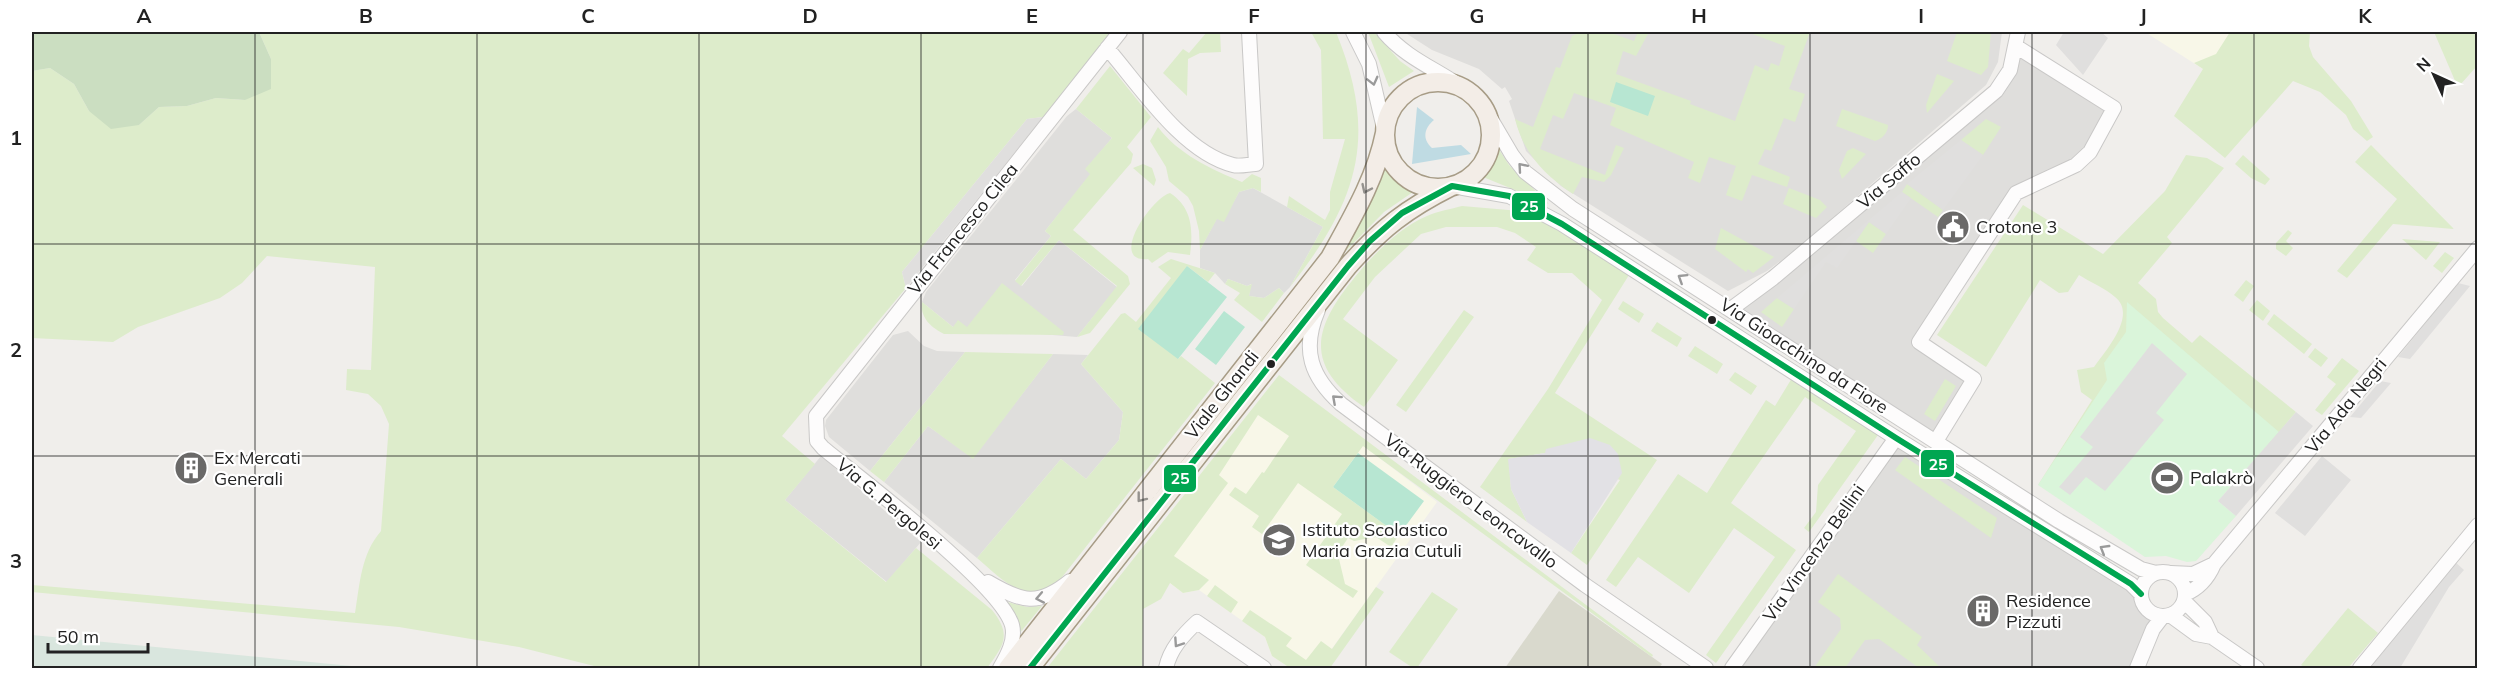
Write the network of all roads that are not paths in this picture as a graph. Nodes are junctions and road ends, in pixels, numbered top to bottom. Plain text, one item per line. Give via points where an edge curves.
1 (1120, 32) edge
2 (1249, 32) edge
3 (1353, 32) edge
4 (1384, 32) edge
5 (2018, 32) edge
6 (2017, 47) junction
7 (1107, 48) junction
8 (1463, 88) junction
9 (1482, 104) junction
10 (1385, 134) junction
11 (1452, 186) junction
12 (2478, 248) edge
13 (1326, 292) junction
14 (1731, 309) junction
15 (815, 429) joint
16 (1896, 438) junction
17 (1935, 441) junction
18 (2478, 525) edge
19 (1101, 549) junction
20 (2214, 564) junction
21 (972, 573) junction
22 (2163, 573) junction
23 (2141, 594) junction
24 (2184, 598) junction
25 (2161, 614) junction
26 (2212, 637) junction
27 (2248, 666) edge
28 (1000, 669) edge
29 (1008, 669) edge
30 (1030, 669) edge
31 (1166, 669) edge
32 (1264, 669) edge
33 (1706, 669) edge
34 (1732, 669) edge
35 (2137, 669) edge
36 (2360, 669) edge

1 - 7 street, Via Francesco Cilea
2 - 7 street via 1256,164 1234,165 1200,149 1171,124
3 -> 10 street via 1369,64
4 - 8 street via 1396,46
5 - 6 street, Via Saffo
6 - 14 street, Via Saffo via 2010,70 1990,97
6 - 17 street via 2114,108 2090,152 2076,165 2016,193 1919,342 1974,379
7 - 15 street, Via Francesco Cilea via 826,400 816,416
8 - 9 main road
8 - 10 main road via 1449,82 1418,85 1394,104
9 - 11 main road via 1489,119 1488,153 1467,179
14 -> 9 street, Via Gioacchino da Fiore via 1538,183 1512,155
10 - 11 main road via 1391,161 1411,180 1438,188
10 -> 19 main road, Viale Ghandi via 1369,182 1330,258
11 - 13 main road, Viale Ghandi via 1409,208 1388,225
11 - 16 street, Via Gioacchino da Fiore via 1486,190 1526,203
12 - 20 street, Via Ada Negri
13 - 30 main road, Viale Ghandi
33 -> 13 street, Via Ruggiero Leoncavallo via 1585,585 1329,393 1314,373 1310,341
14 - 17 street, Via Gioacchino da Fiore
15 - 21 street, Via G. Pergolesi via 823,448
16 - 23 street, Via Gioacchino da Fiore via 2131,584
16 - 34 street, Via Vincenzo Bellini
22 -> 17 street, Via Gioacchino da Fiore via 2141,569 2109,552
18 - 36 street
19 -> 21 street via 1071,581 1040,600 1012,596
19 - 29 main road, Viale Ghandi
20 - 22 street via 2193,574
20 - 24 street, Via Ada Negri via 2201,585
21 - 28 street via 1000,602 1012,627 1010,648
22 - 23 street via 2145,582
22 - 24 street via 2181,581
23 - 25 street via 2145,607
24 - 25 street via 2181,607
24 - 26 street via 2205,622
25 - 26 street via 2196,634
25 - 35 street
26 - 27 street
32 -> 31 street via 1197,622 1180,638

